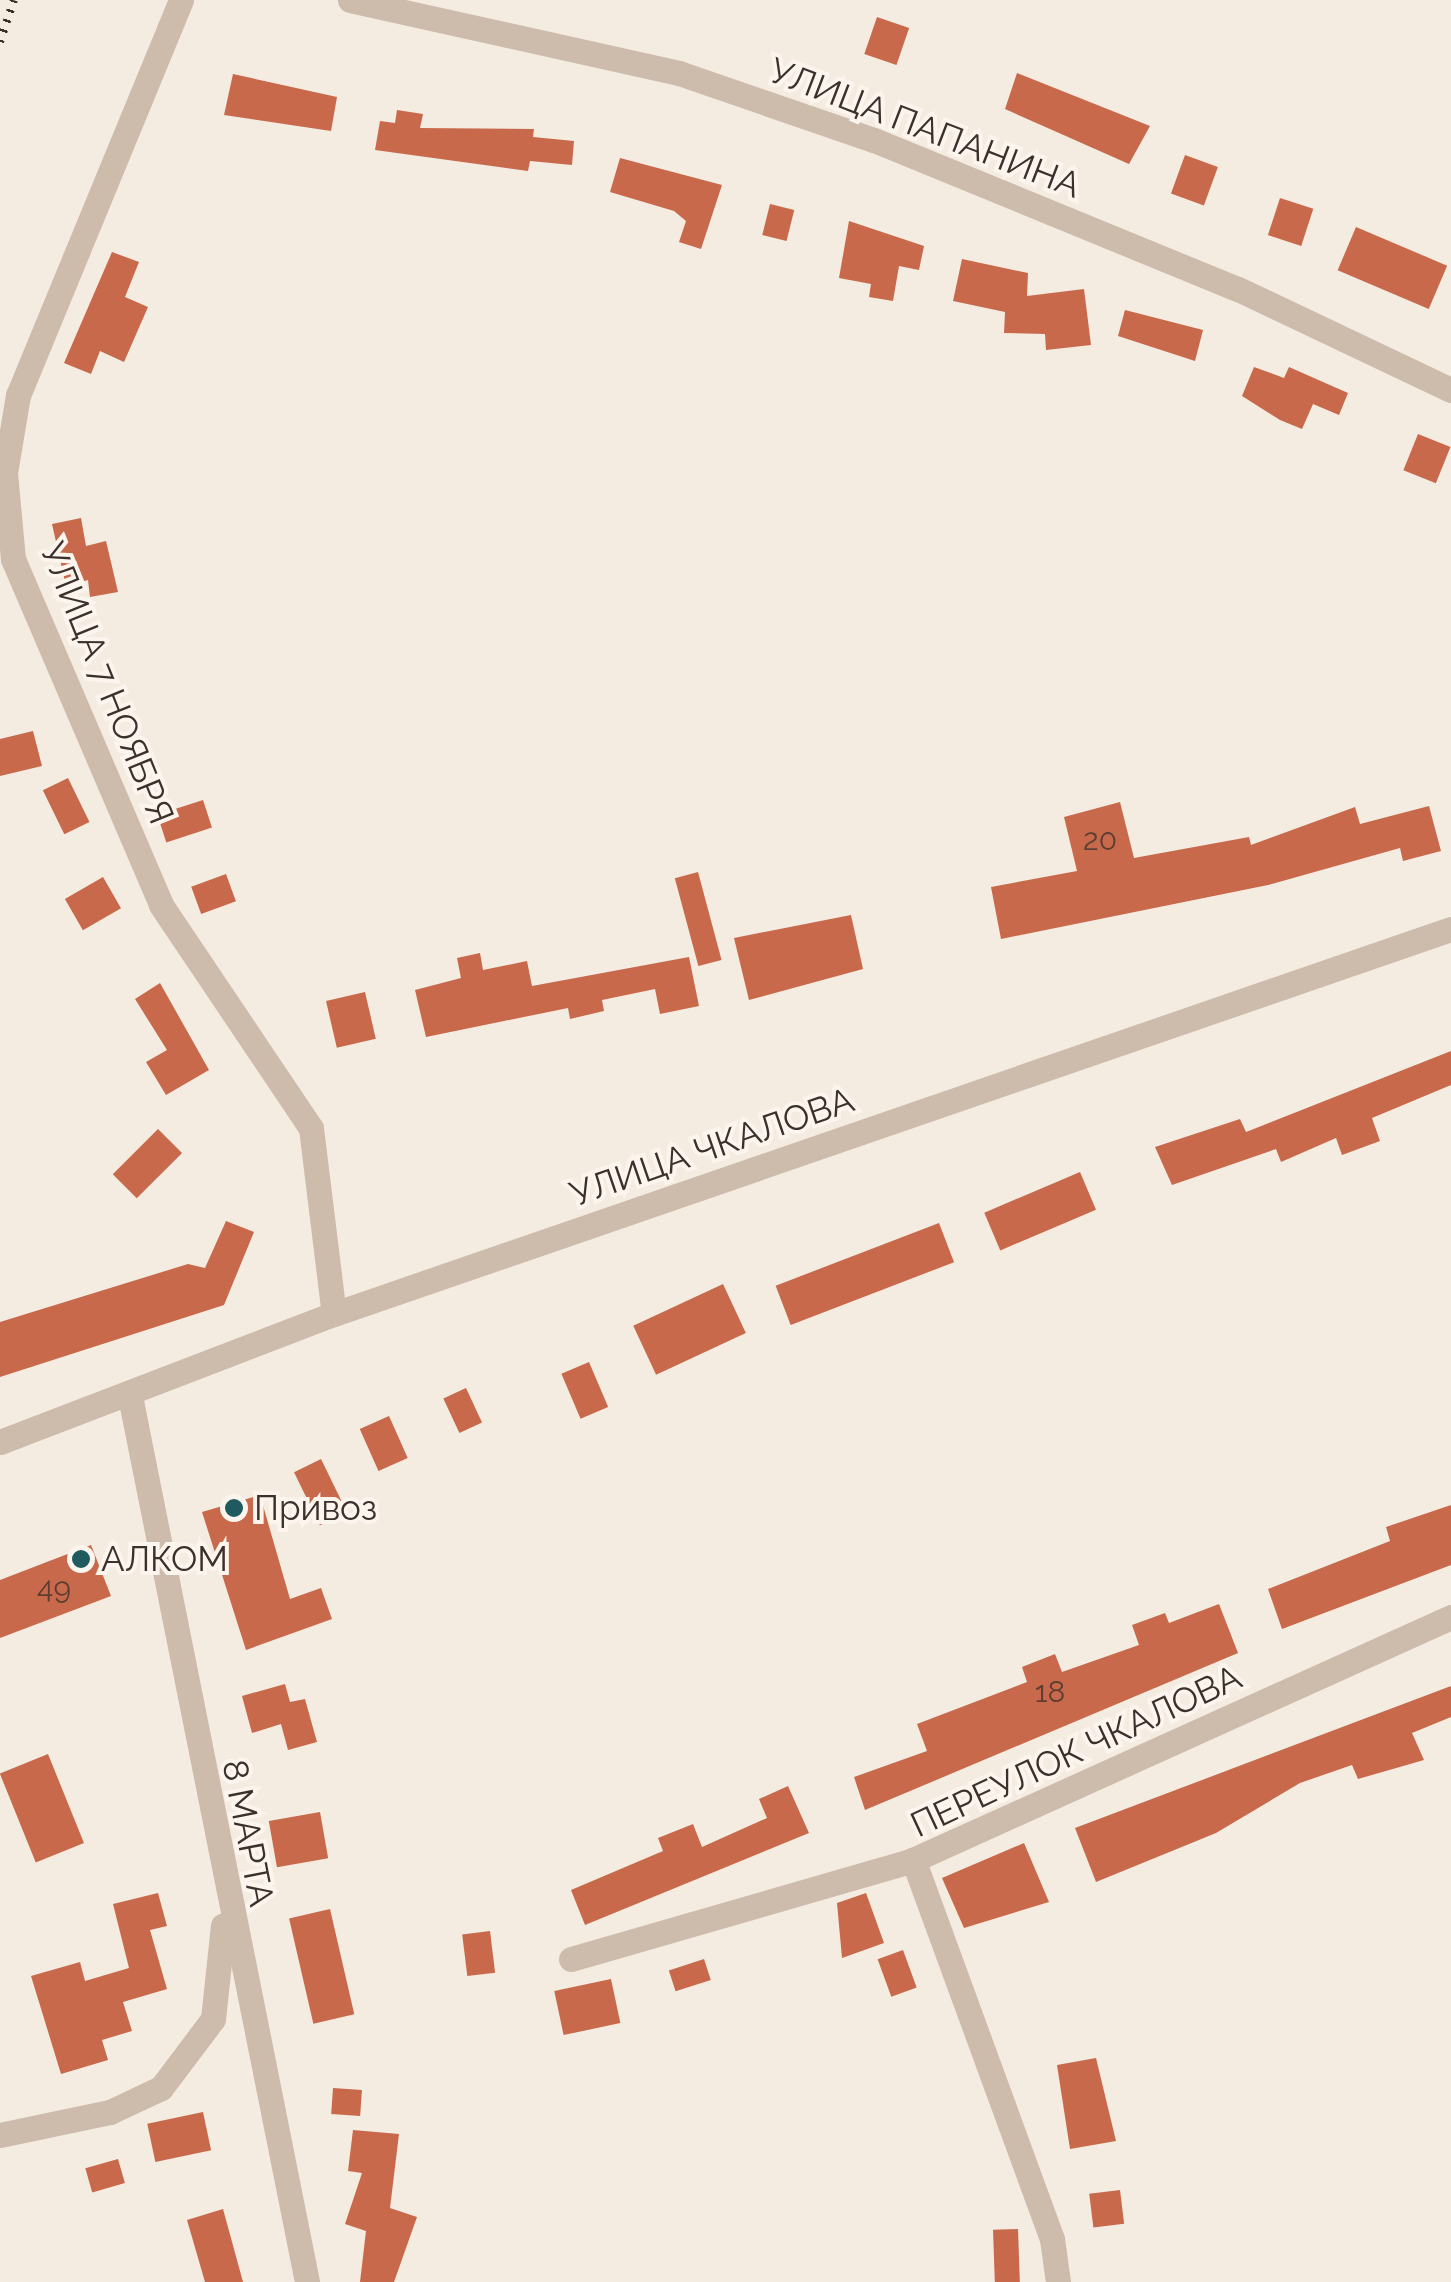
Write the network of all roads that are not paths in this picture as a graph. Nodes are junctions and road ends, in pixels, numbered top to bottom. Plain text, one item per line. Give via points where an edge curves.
1 (181, 0) edge
2 (350, 0) edge
3 (1451, 390) edge
4 (1451, 929) edge
5 (334, 1314) junction
6 (130, 1396) junction
7 (0, 1442) edge
8 (1451, 1617) edge
9 (913, 1860) junction
10 (226, 1906) junction
11 (571, 1958) dead end
12 (0, 2134) edge
13 (306, 2282) edge
14 (1058, 2282) edge

1 - 5 street, УЛИЦА 7 НОЯБРЯ via 18,395 5,473 13,559 161,905 311,1128
2 - 3 street, УЛИЦА ПАПАНИНА via 679,73 874,140 1238,290
4 - 5 street, УЛИЦА ЧКАЛОВА
5 - 6 street, УЛИЦА ЧКАЛОВА
6 - 7 street, УЛИЦА ЧКАЛОВА
6 - 10 street, 8 МАРТА
8 - 9 street, ПЕРЕУЛОК ЧКАЛОВА
9 - 11 street
9 - 14 street, ПЕРЕУЛОК ЧКАЛОВА via 1052,2239
10 - 12 street via 213,2018 161,2088 110,2112
10 - 13 street, 8 МАРТА

